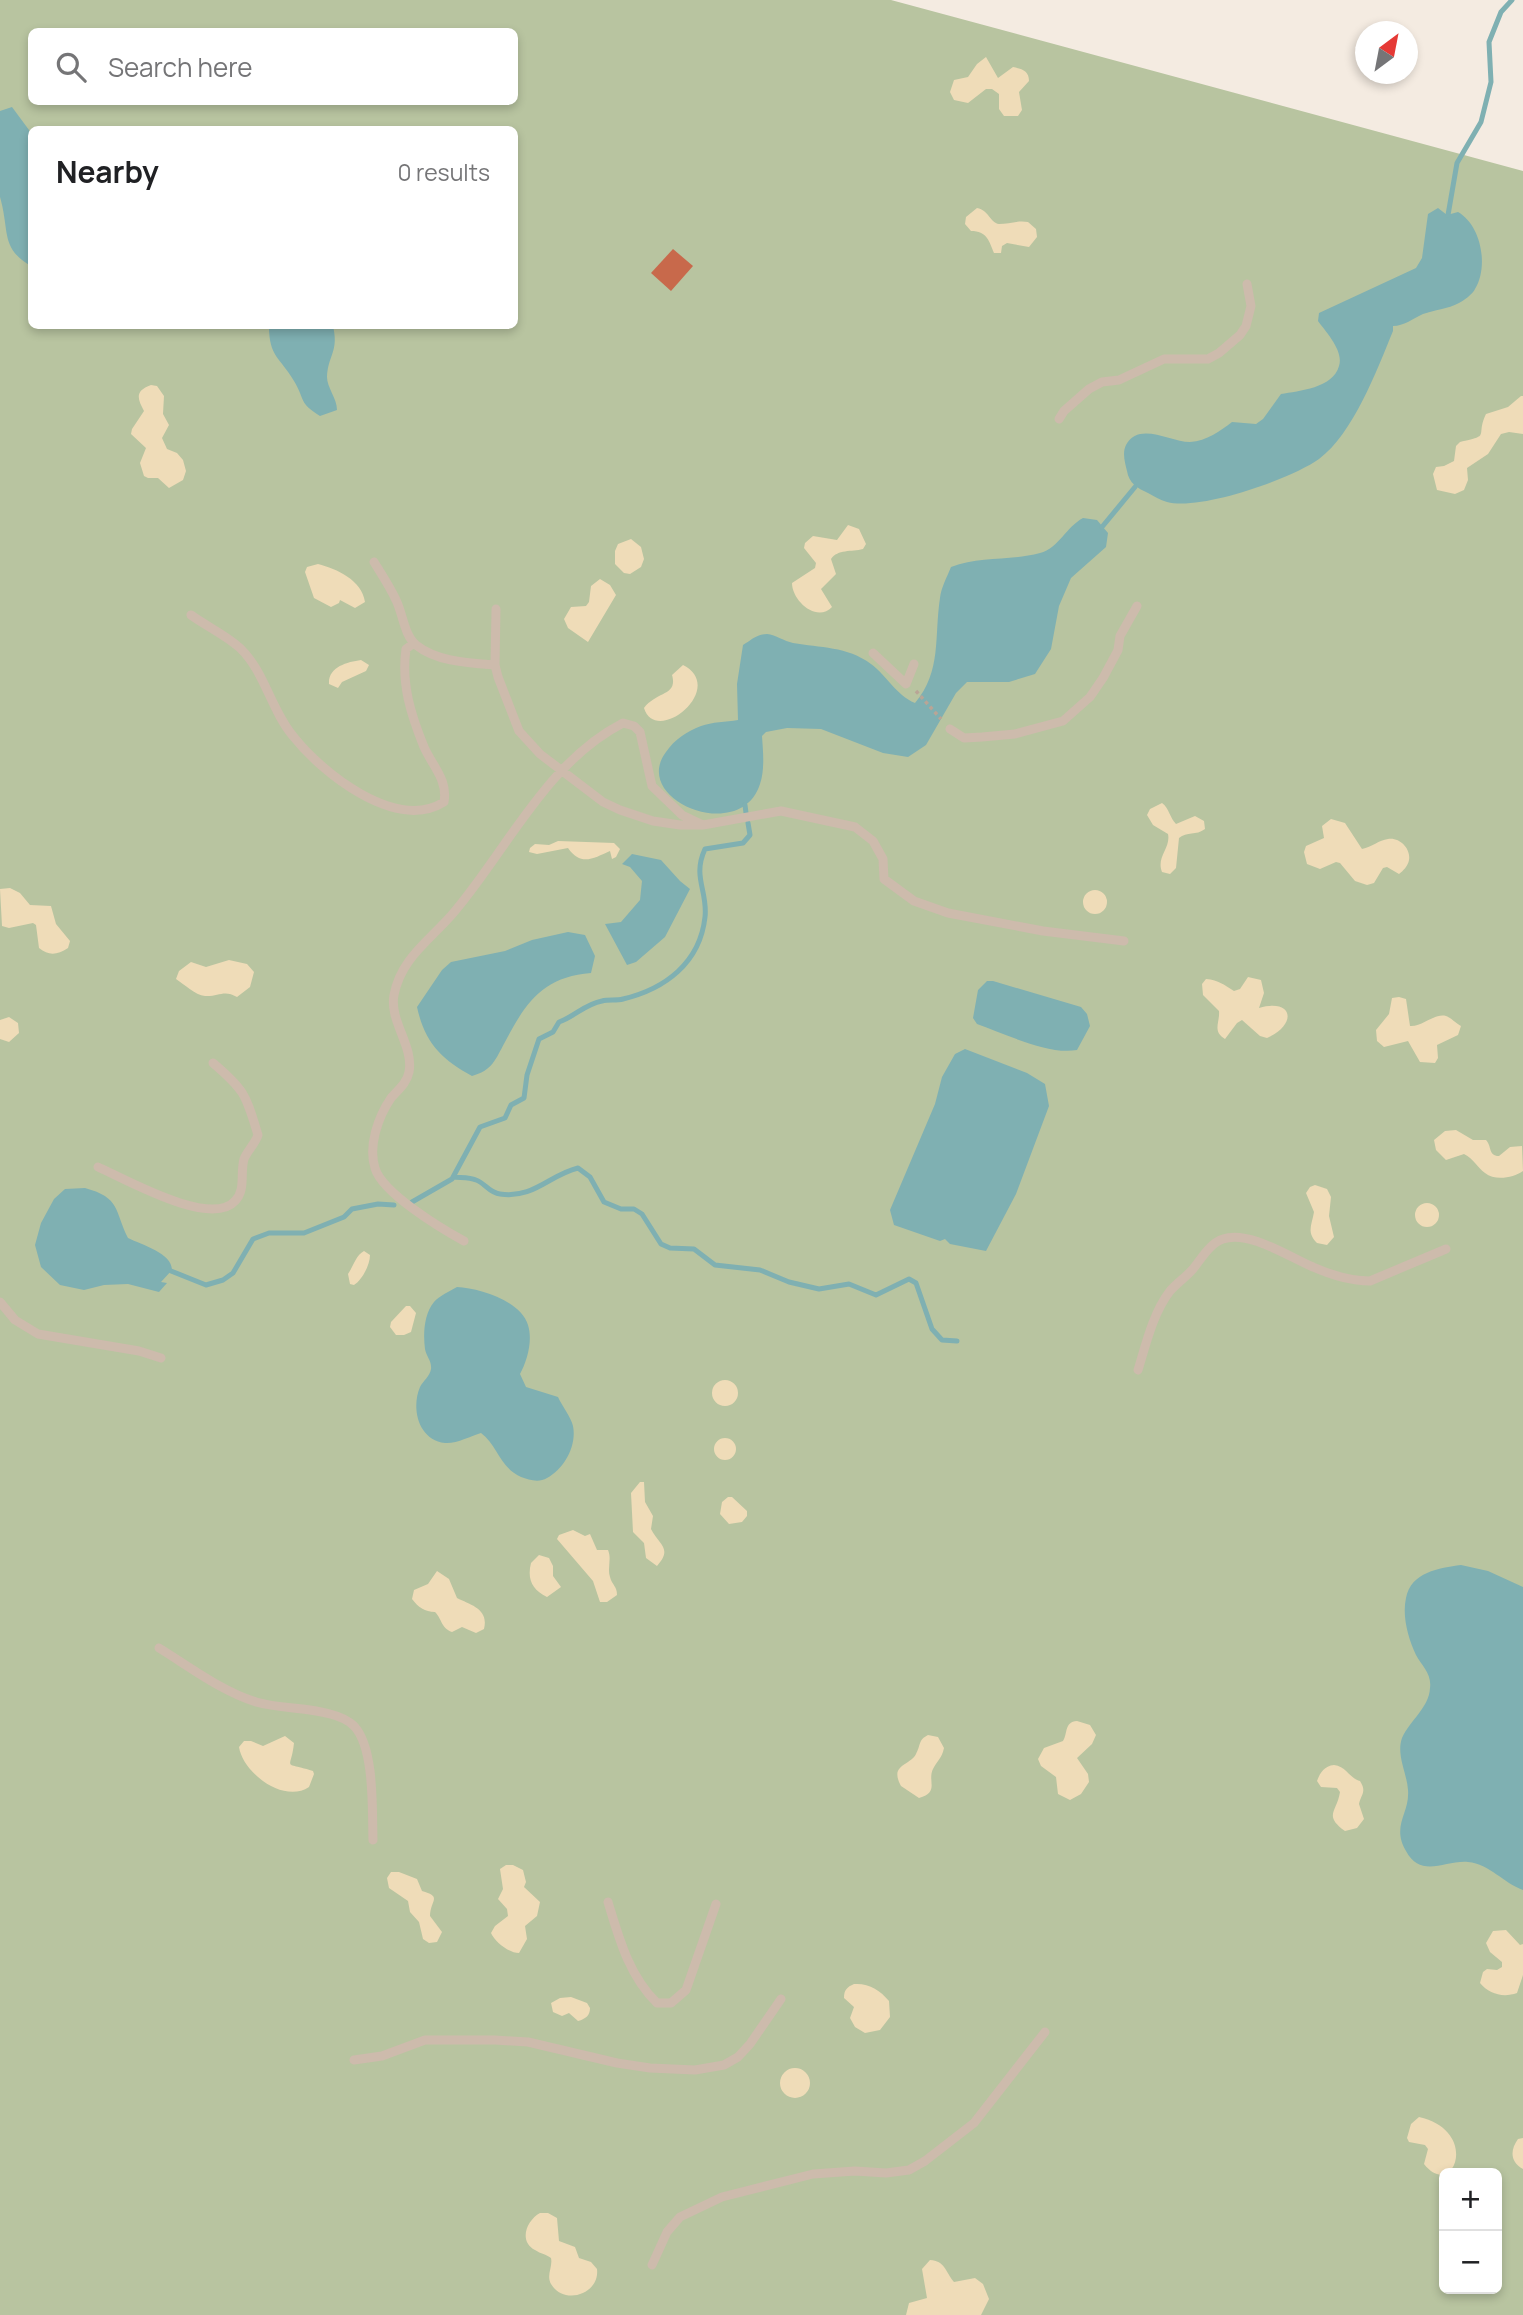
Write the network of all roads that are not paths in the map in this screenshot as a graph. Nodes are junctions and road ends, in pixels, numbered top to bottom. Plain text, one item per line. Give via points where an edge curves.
1 (1247, 284) dead end
2 (1059, 419) dead end
3 (374, 562) dead end
4 (1137, 606) dead end
5 (496, 609) dead end
6 (191, 615) dead end
7 (414, 643) junction
8 (873, 653) dead end
9 (914, 664) dead end
10 (495, 665) junction
11 (950, 729) road end
12 (563, 769) junction
13 (704, 825) junction
14 (1124, 941) dead end
15 (213, 1063) dead end
16 (98, 1167) dead end
17 (464, 1241) dead end
18 (1446, 1249) dead end
19 (0, 1302) edge
20 (161, 1358) dead end
21 (1138, 1370) dead end
22 (159, 1648) dead end
23 (373, 1840) dead end
24 (608, 1902) dead end
25 (716, 1904) dead end
26 (780, 1999) dead end
27 (1045, 2032) dead end
28 (354, 2060) dead end
29 (652, 2265) dead end

1 - 2 lane via 1251,306 1246,326 1219,353 1209,359 1164,359 1119,380 1102,382
3 - 7 lane
4 - 11 lane via 1103,678 1063,721 1015,734 973,738
5 - 10 lane
6 - 7 lane via 239,648 291,734 327,772 377,802 413,811 433,809 444,802 447,788 425,748 405,691 406,649
7 - 10 lane via 431,655
8 - 9 lane via 906,684
10 - 12 lane via 519,731 540,754
12 - 13 lane via 620,810 653,821
12 - 13 lane via 604,733 623,723 634,726 643,741 652,786 682,815
12 - 17 lane via 456,911 406,962 393,997 409,1070 380,1121 372,1148 375,1171 412,1208
13 - 14 lane via 781,811 845,824 873,841 883,859 884,879 914,901 947,913
15 - 16 lane via 246,1097 258,1135 244,1159 241,1192 235,1202 225,1209 182,1205
18 - 21 lane via 1370,1281 1357,1281 1260,1242 1223,1239 1170,1291
19 - 20 lane via 15,1320 38,1334
22 - 23 lane via 243,1698 331,1714 354,1726 361,1737 370,1782
24 - 25 lane via 623,1950 657,2003 671,2003 686,1990
26 - 28 lane via 738,2057 724,2065 695,2070 650,2068 528,2042 495,2040 425,2040 382,2056
27 - 29 lane via 974,2123 925,2161 909,2170 886,2173 813,2174 722,2197 680,2217 667,2232

